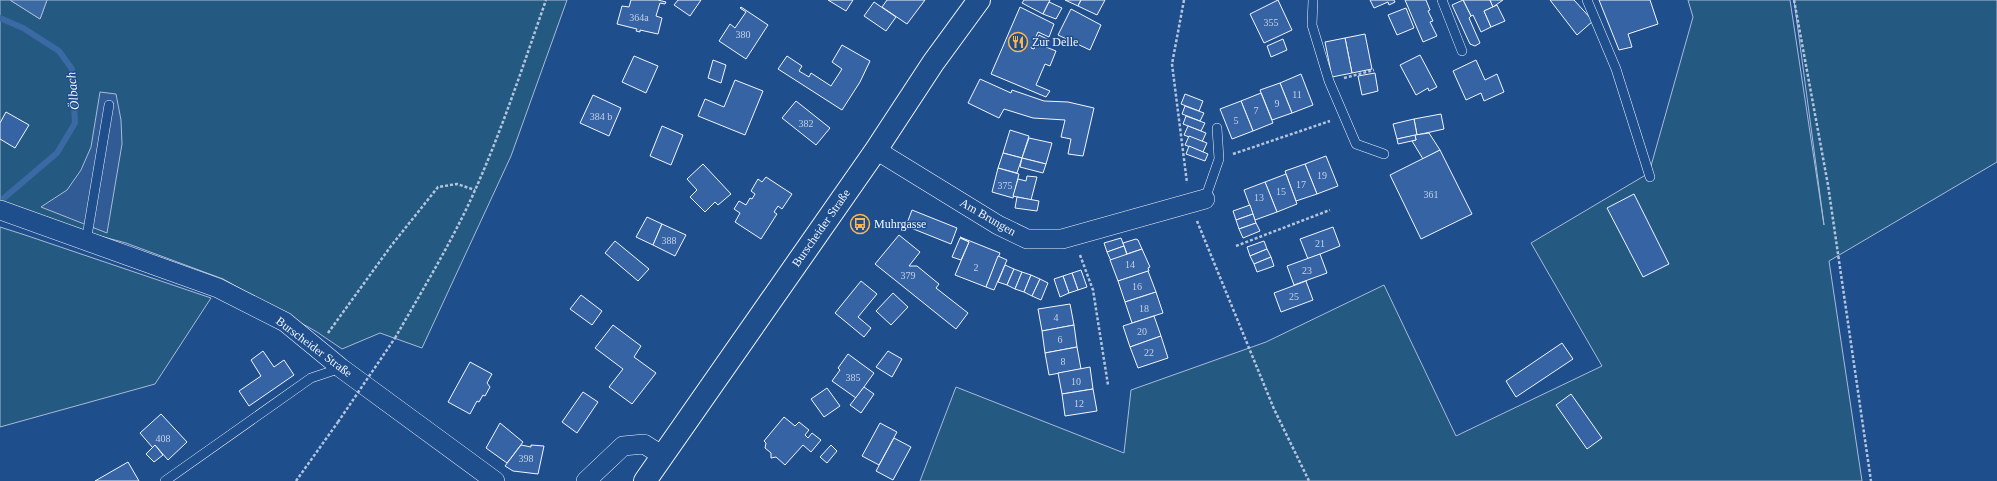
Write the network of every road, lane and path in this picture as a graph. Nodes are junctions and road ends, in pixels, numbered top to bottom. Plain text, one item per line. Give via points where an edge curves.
1 (546, 0) edge
2 (979, 0) edge
3 (1184, 0) edge
4 (1313, 0) edge
5 (1442, 0) edge
6 (1587, 0) edge
7 (1794, 0) edge
8 (1462, 51) dead end
9 (1374, 70) dead end
10 (1329, 81) junction
11 (109, 105) dead end
12 (1344, 116) junction
13 (1218, 128) dead end
14 (876, 150) junction
15 (1384, 154) dead end
16 (1219, 159) junction
17 (1650, 178) dead end
18 (475, 190) junction
19 (1198, 201) junction
20 (0, 210) edge
21 (1330, 210) dead end
22 (1073, 236) junction
23 (86, 242) junction
24 (1236, 246) dead end
25 (316, 348) junction
26 (341, 368) junction
27 (1108, 385) dead end
28 (663, 456) junction
29 (165, 481) edge
30 (296, 481) edge
31 (495, 481) edge
32 (586, 481) edge
33 (645, 481) edge
34 (1309, 481) edge
35 (1871, 481) edge

1 - 18 path
2 - 14 main road, Burscheider Straße via 933,63
3 - 19 path via 1172,64
4 - 10 lane via 1312,24
5 - 8 lane
6 - 17 lane via 1616,69
7 - 35 path via 1828,185
9 - 10 path
10 - 12 lane
11 - 23 lane
12 - 15 lane via 1356,144
12 - 16 path
13 - 16 lane
14 - 22 street, Am Brungen via 998,225 1027,239 1062,239
14 - 28 main road, Burscheider Straße
16 - 19 lane
18 - 25 path via 457,184 438,187
18 - 30 path, bridge via 395,338
19 - 22 street, Am Brungen
19 - 34 path via 1274,409
20 - 23 street, Burscheider Straße
21 - 24 path
22 - 27 path via 1092,290
23 - 25 street, Burscheider Straße via 218,288 285,322
25 - 26 street, Burscheider Straße
26 - 29 lane via 311,378
26 - 31 street, Burscheider Straße
28 - 32 street via 644,444 623,446
28 - 33 main road, Burscheider Straße

